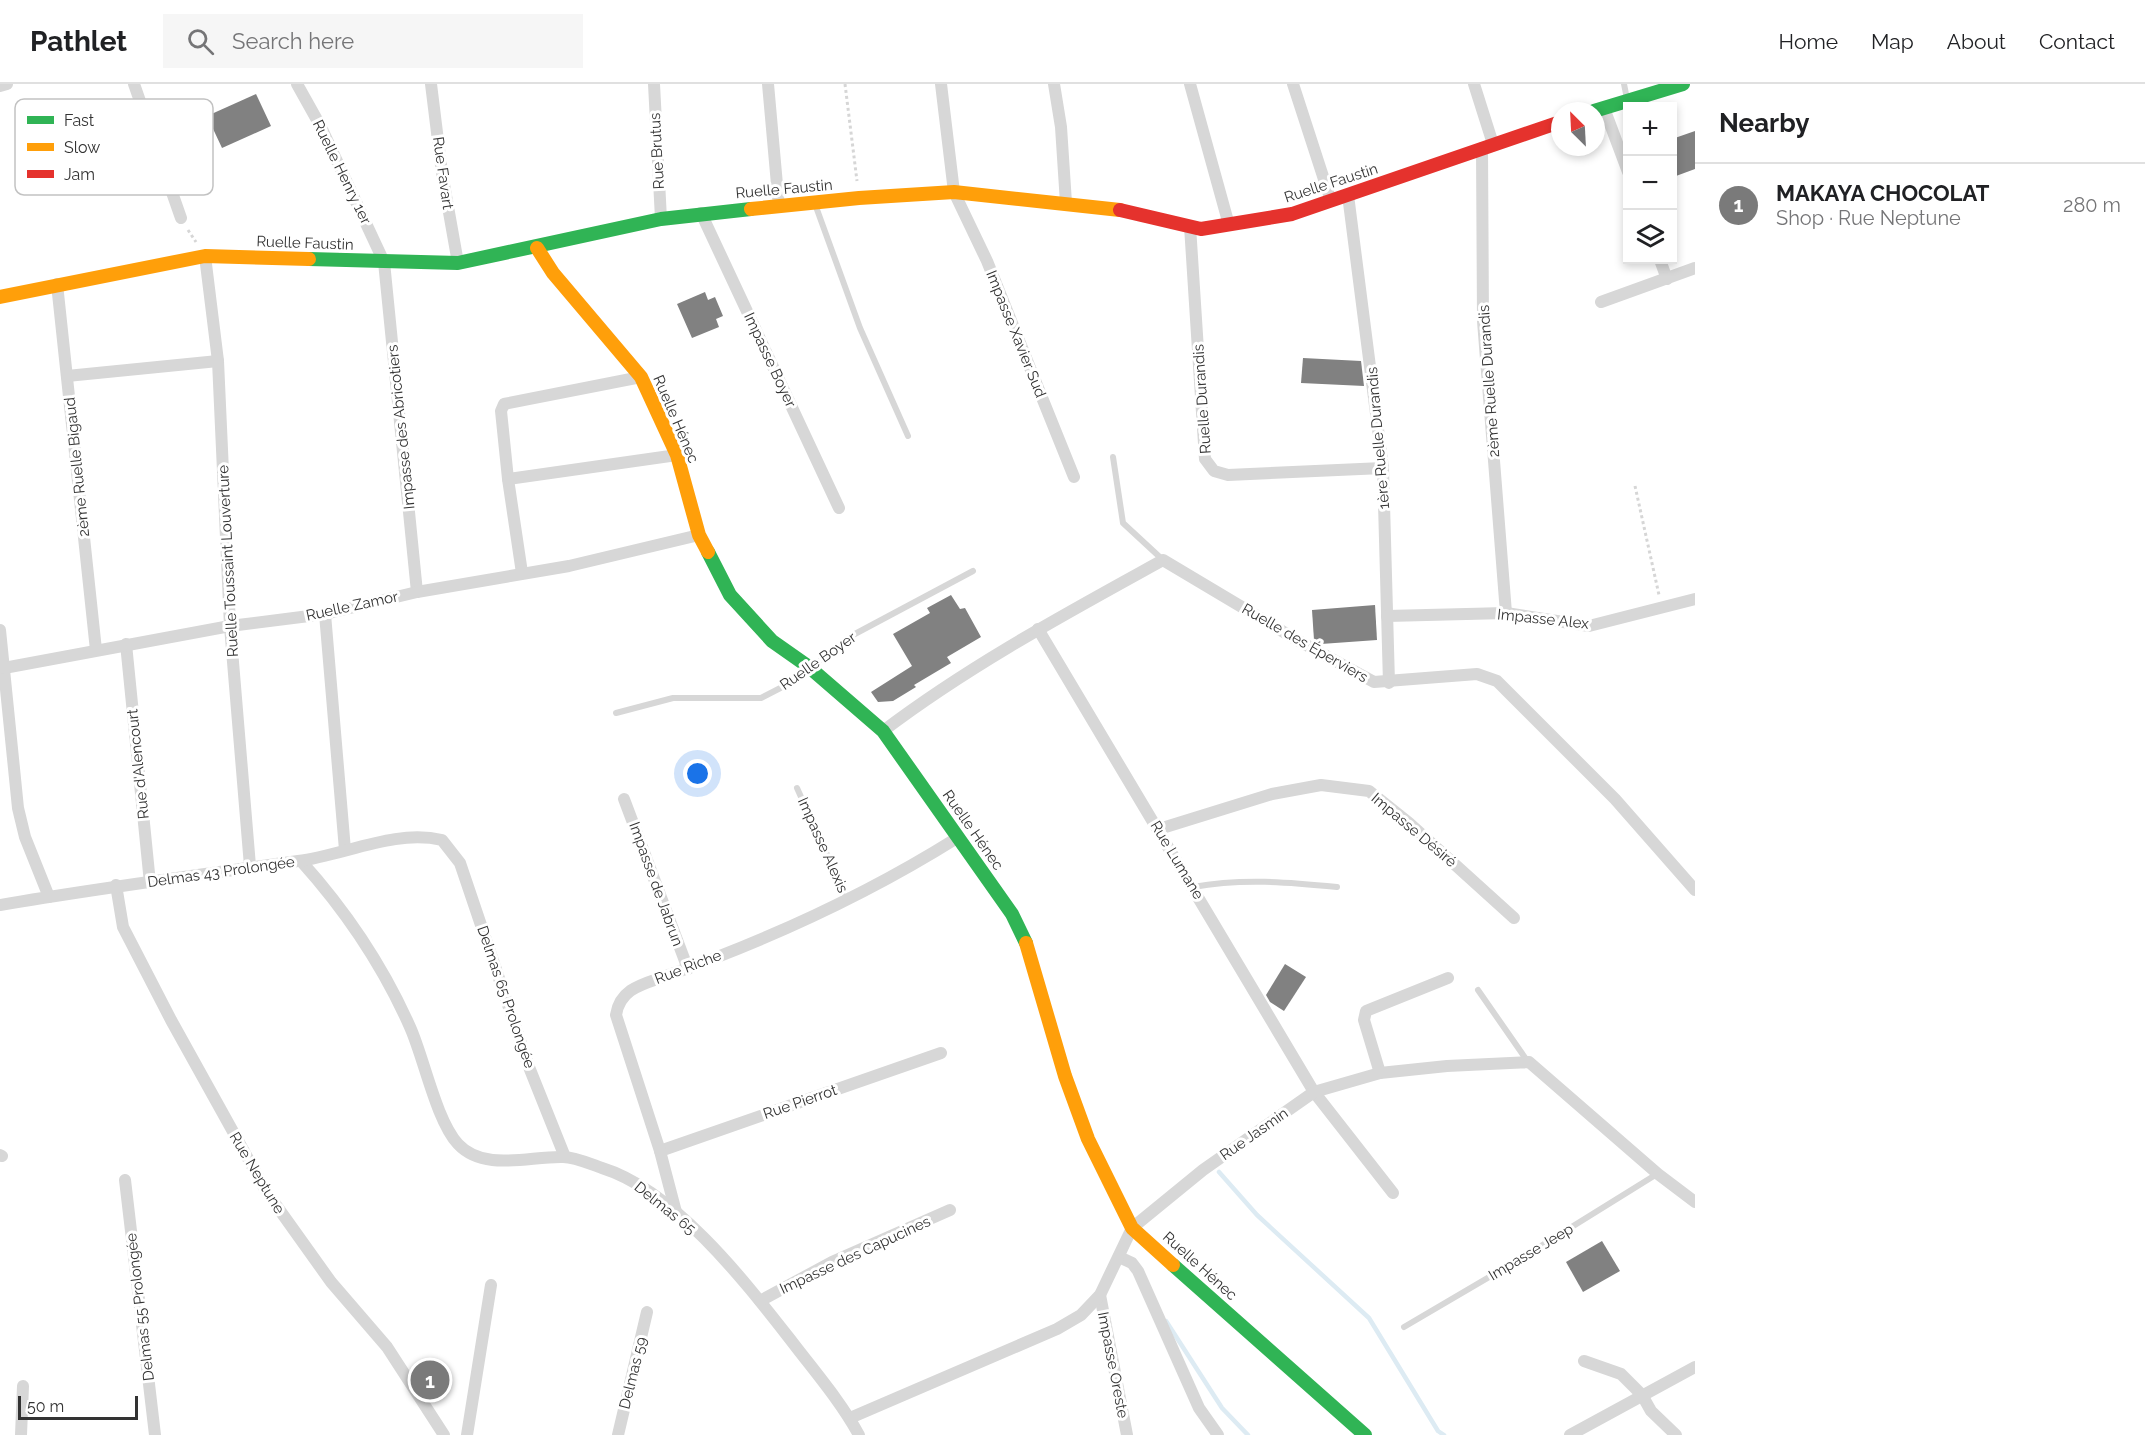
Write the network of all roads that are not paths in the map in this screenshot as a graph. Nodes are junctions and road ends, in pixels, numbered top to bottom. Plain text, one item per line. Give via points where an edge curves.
1 (7, 84) edge
2 (134, 84) edge
3 (297, 84) edge
4 (431, 84) edge
5 (654, 84) edge
6 (768, 84) edge
7 (941, 84) edge
8 (1054, 84) edge
9 (1190, 84) edge
10 (1293, 84) edge
11 (1474, 84) edge
12 (1624, 84) edge
13 (1683, 84) edge
14 (0, 86) edge
15 (139, 99) edge
16 (1627, 100) junction
17 (1605, 107) edge
18 (1605, 122) edge
19 (1551, 125) edge
20 (1487, 146) junction
21 (1623, 161) edge
22 (954, 192) junction
23 (173, 195) edge
24 (1348, 195) junction
25 (1331, 201) junction
26 (1066, 203) junction
27 (814, 204) junction
28 (779, 207) junction
29 (701, 213) junction
30 (181, 218) road end
31 (661, 219) junction
32 (1228, 225) junction
33 (1190, 226) junction
34 (537, 248) junction
35 (205, 256) junction
36 (384, 262) junction
37 (458, 262) junction
38 (1661, 264) edge
39 (1695, 268) edge
40 (1667, 279) junction
41 (57, 284) junction
42 (0, 297) edge
43 (1601, 302) dead end
44 (218, 361) junction
45 (68, 376) junction
46 (641, 377) junction
47 (908, 436) dead end
48 (677, 455) junction
49 (1113, 457) dead end
50 (1383, 468) junction
51 (1074, 477) dead end
52 (508, 479) junction
53 (839, 508) dead end
54 (699, 536) junction
55 (1163, 560) junction
56 (973, 571) dead end
57 (522, 573) junction
58 (417, 592) junction
59 (1695, 599) edge
60 (1506, 613) junction
61 (325, 614) junction
62 (1387, 616) junction
63 (230, 626) junction
64 (1038, 629) junction
65 (0, 630) edge
66 (126, 644) junction
67 (96, 650) junction
68 (809, 667) junction
69 (4, 668) junction
70 (1389, 683) junction
71 (616, 713) dead end
72 (883, 731) junction
73 (797, 788) dead end
74 (624, 799) dead end
75 (1159, 830) junction
76 (957, 838) junction
77 (442, 840) joint
78 (345, 850) junction
79 (301, 861) junction
80 (250, 866) junction
81 (150, 883) junction
82 (116, 885) junction
83 (1193, 887) junction
84 (1337, 887) dead end
85 (1695, 890) edge
86 (49, 897) junction
87 (848, 901) junction
88 (0, 905) edge
89 (1514, 918) dead end
90 (688, 969) junction
91 (1448, 978) dead end
92 (1478, 990) dead end
93 (941, 1053) dead end
94 (1528, 1062) junction
95 (1380, 1073) junction
96 (1314, 1092) junction
97 (660, 1151) junction
98 (565, 1157) junction
99 (1658, 1174) junction
100 (125, 1179) dead end
101 (1393, 1193) dead end
102 (1695, 1202) edge
103 (950, 1210) dead end
104 (676, 1213) junction
105 (1132, 1228) junction
106 (1119, 1257) junction
107 (491, 1285) dead end
108 (1100, 1296) junction
109 (760, 1301) junction
110 (647, 1312) dead end
111 (1404, 1327) dead end
112 (1584, 1361) dead end
113 (1695, 1367) edge
114 (24, 1386) dead end
115 (1642, 1395) junction
116 (850, 1418) junction
117 (21, 1435) edge
118 (155, 1435) edge
119 (444, 1435) edge
120 (467, 1435) edge
121 (618, 1435) edge
122 (859, 1435) edge
123 (1127, 1435) edge
124 (1218, 1435) edge
125 (1365, 1435) edge
126 (1570, 1435) edge
127 (1676, 1435) edge

1 - 14 street
2 - 15 street
3 - 36 street, Ruelle Henry 1er
4 - 37 street, Rue Favart
5 - 31 street, Rue Brutus
6 - 28 street
7 - 22 street, Impasse Xavier Sud
8 - 26 street
9 - 32 street
10 - 25 street
11 - 20 street, 2ème Ruelle Durandis
12 - 16 lane
13 - 16 street
16 - 17 street
18 - 21 street
19 - 20 street, Ruelle Faustin
20 - 24 street, Ruelle Faustin
20 - 60 street, 2ème Ruelle Durandis via 1483,321
22 - 26 street, Ruelle Faustin
22 - 27 street, Ruelle Faustin
22 - 51 street, Impasse Xavier Sud via 987,261
23 - 30 street
24 - 25 street, Ruelle Faustin
24 - 50 street, 1ère Ruelle Durandis
25 - 32 street, Ruelle Faustin via 1292,214
26 - 33 street, Ruelle Faustin
27 - 28 street, Ruelle Faustin
27 - 47 lane via 860,328
28 - 29 street, Ruelle Faustin
29 - 31 street, Ruelle Faustin
29 - 53 street, Impasse Boyer
31 - 34 street, Ruelle Faustin
32 - 33 street, Ruelle Faustin via 1201,229
33 - 50 street, Ruelle Durandis via 1205,459 1214,471 1228,476
34 - 37 street, Ruelle Faustin
34 - 46 street, Ruelle Hénec via 553,273
35 - 36 street, Ruelle Faustin
35 - 41 street, Ruelle Faustin
35 - 44 street, Ruelle Toussaint Louverture
36 - 37 street, Ruelle Faustin
36 - 58 street, Impasse des Abricotiers
38 - 40 street
39 - 40 street
40 - 43 street
41 - 42 street, Ruelle Faustin
41 - 45 street, 2ème Ruelle Bigaud
44 - 45 street
44 - 63 street, Ruelle Toussaint Louverture
45 - 67 street, 2ème Ruelle Bigaud
46 - 48 street, Ruelle Hénec
46 - 52 street via 504,404 501,411
48 - 52 street
48 - 54 street, Ruelle Hénec
49 - 55 lane via 1123,523
50 - 62 street, 1ère Ruelle Durandis
52 - 57 street
54 - 57 street, Ruelle Zamor
54 - 68 street, Ruelle Hénec via 729,595 772,641
55 - 64 street
55 - 70 street, Ruelle des Éperviers via 1374,682
56 - 68 lane, Ruelle Boyer via 853,635
57 - 58 street, Ruelle Zamor
58 - 61 street, Ruelle Zamor
59 - 60 street, Impasse Alex via 1588,626
60 - 62 street, Impasse Alex
61 - 63 street, Ruelle Zamor
61 - 78 street
62 - 70 street, 1ère Ruelle Durandis
63 - 66 street, Ruelle Zamor
63 - 80 street, Ruelle Toussaint Louverture
64 - 72 street via 933,693
64 - 75 street, Rue Lumane
65 - 69 street
66 - 67 street, Ruelle Zamor
66 - 81 street, Rue d'Alencourt
67 - 69 street, Ruelle Zamor
68 - 71 lane, Ruelle Boyer via 792,682 760,698 673,698
68 - 72 street, Ruelle Hénec
69 - 86 street via 18,808
70 - 85 street, Ruelle des Éperviers via 1477,674 1497,681 1615,799
72 - 76 street, Ruelle Hénec
73 - 87 lane, Impasse Alexis
74 - 90 street, Impasse de Jabrun
75 - 83 street, Rue Lumane
75 - 89 street, Impasse Désiré via 1272,794 1321,784 1369,791
76 - 87 street, Rue Riche
76 - 105 street, Ruelle Hénec via 1012,914 1030,952 1065,1076 1088,1139
77 - 78 street, Delmas 43 Prolongée via 417,837
77 - 98 street, Delmas 65 Prolongée via 460,863 529,1067
78 - 79 street, Delmas 43 Prolongée
79 - 80 street, Delmas 43 Prolongée
79 - 98 street, Delmas 65 via 325,888 388,978 458,1143 488,1160
80 - 81 street, Delmas 43 Prolongée
81 - 82 street, Delmas 43 Prolongée
82 - 86 street, Delmas 43 Prolongée
82 - 119 street, Rue Neptune via 123,927 266,1191 331,1282 387,1347
83 - 84 lane via 1222,881 1264,880
83 - 96 street, Rue Lumane
86 - 88 street, Delmas 43 Prolongée
87 - 90 street, Rue Riche
90 - 97 street, Rue Riche via 633,988 617,1005 616,1015
91 - 95 street via 1366,1011 1364,1020
92 - 94 lane
93 - 97 street, Rue Pierrot
94 - 95 street, Rue Jasmin
94 - 99 street
95 - 96 street, Rue Jasmin
96 - 101 street, Rue Lumane
96 - 105 street, Rue Jasmin via 1203,1170
97 - 104 street, Rue Riche
98 - 104 street, Delmas 65 via 605,1168 643,1186
99 - 102 street
99 - 111 lane, Impasse Jeep
100 - 118 street, Delmas 55 Prolongée
103 - 109 street, Impasse des Capucines via 832,1262
104 - 109 street, Delmas 65
105 - 106 street, Rue Jasmin
105 - 125 street, Ruelle Hénec
106 - 108 street, Rue Jasmin
106 - 124 street via 1138,1271 1195,1399
107 - 120 street
108 - 116 street, Rue Jasmin via 1081,1315 1057,1329
108 - 123 street, Impasse Oreste
109 - 116 street, Delmas 65
110 - 121 street, Delmas 59
112 - 115 street via 1621,1374
113 - 115 street
114 - 117 street
115 - 126 street
115 - 127 street via 1651,1411
116 - 122 street, Delmas 65

